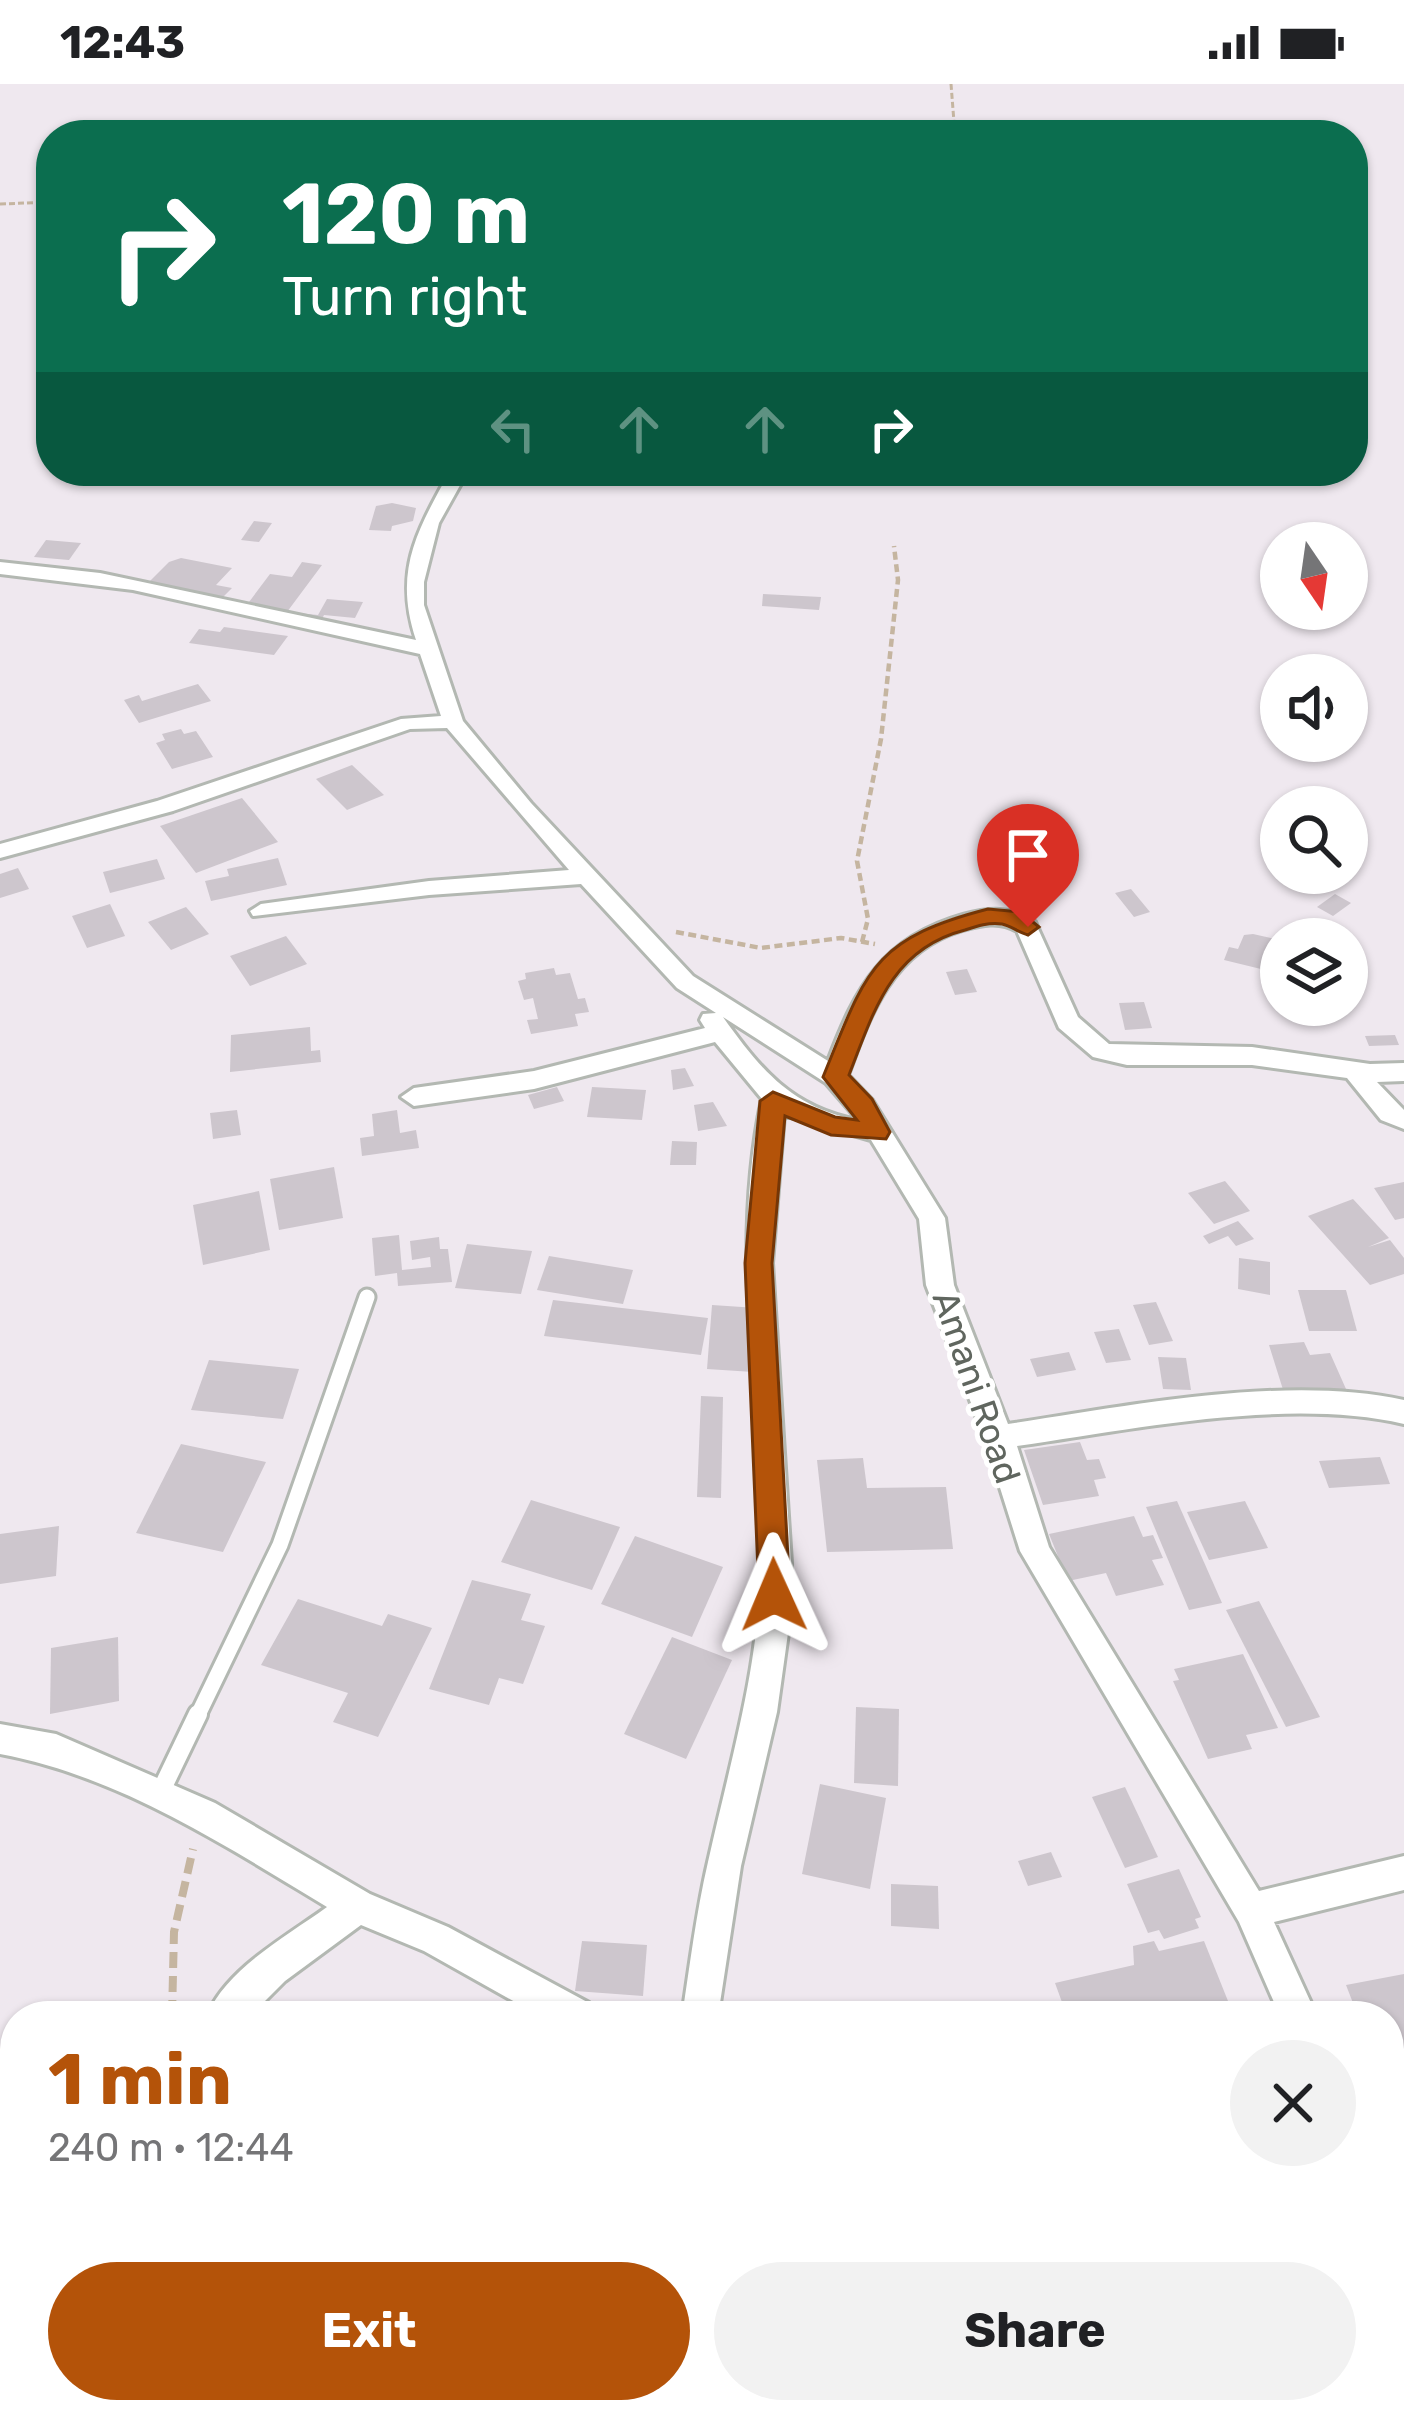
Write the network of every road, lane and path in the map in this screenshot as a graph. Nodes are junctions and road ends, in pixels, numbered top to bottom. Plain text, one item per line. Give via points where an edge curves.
1 (951, 84) edge
2 (954, 120) edge
3 (36, 203) edge
4 (0, 204) edge
5 (451, 486) edge
6 (893, 546) dead end
7 (0, 568) edge
8 (428, 650) junction
9 (453, 722) junction
10 (0, 851) edge
11 (589, 876) junction
12 (261, 911) dead end
13 (622, 919) junction
14 (915, 941) junction
15 (862, 942) junction
16 (685, 982) junction
17 (720, 1032) junction
18 (1353, 1070) junction
19 (1404, 1072) edge
20 (836, 1077) junction
21 (414, 1097) dead end
22 (773, 1101) junction
23 (1404, 1120) edge
24 (877, 1132) junction
25 (367, 1298) dead end
26 (1404, 1412) edge
27 (999, 1437) junction
28 (0, 1739) edge
29 (159, 1795) junction
30 (202, 1814) junction
31 (1404, 1873) edge
32 (358, 1906) junction
33 (1251, 1910) junction
34 (170, 2001) edge
35 (240, 2001) edge
36 (549, 2001) edge
37 (702, 2001) edge
38 (1292, 2001) edge

1 - 2 path
3 - 4 path
5 - 8 street, Amani Road via 430,523 415,582
6 - 15 path via 898,580 881,739 857,861 868,919
7 - 8 street via 64,569
8 - 9 street, Amani Road
9 - 10 street via 408,724
9 - 11 street, Amani Road
11 - 12 street
11 - 13 street, Amani Road
13 - 15 path via 761,948
13 - 16 street, Amani Road
14 - 15 path
14 - 18 street via 988,916 1020,921 1068,1022 1102,1052 1252,1056
14 - 20 street via 872,986
16 - 17 street
16 - 20 street, Amani Road
17 - 21 street via 550,1077
17 - 22 street
18 - 19 street
18 - 23 street
20 - 24 street, Amani Road
22 - 24 street via 831,1125
22 - 37 street via 758,1263 773,1626
24 - 27 street, Amani Road via 932,1218 940,1286
25 - 29 lane via 271,1566
26 - 27 street via 1354,1399 1295,1402
27 - 33 street, Amani Road via 1035,1551
28 - 29 street via 56,1749
29 - 30 street
30 - 32 street
30 - 34 path via 176,1911
31 - 33 street
32 - 35 street
32 - 36 street
33 - 38 street, Amani Road

